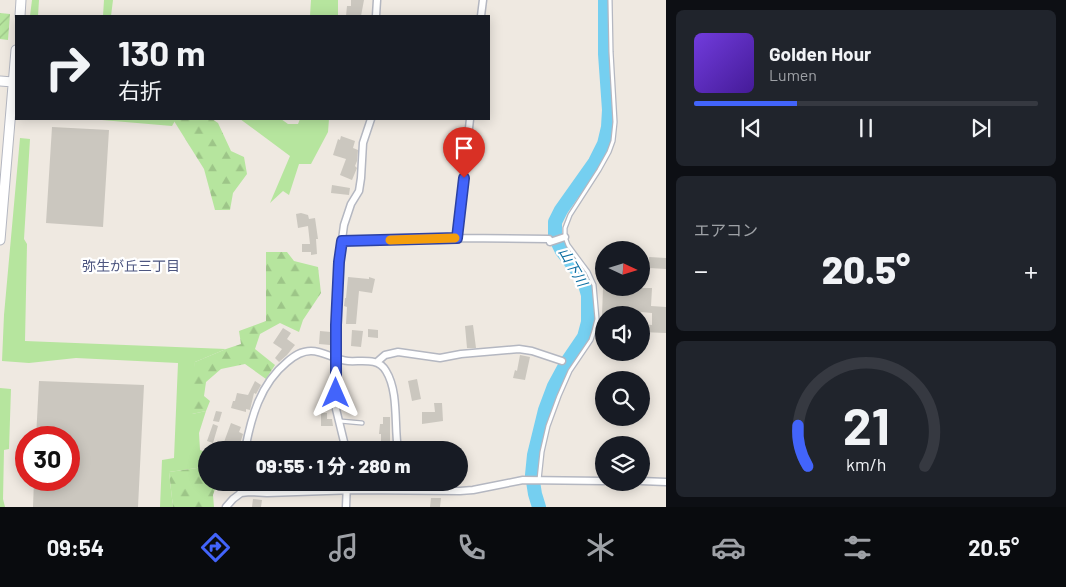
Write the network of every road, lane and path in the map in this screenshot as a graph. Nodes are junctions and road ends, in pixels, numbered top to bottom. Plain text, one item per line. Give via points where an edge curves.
1 (21, 0) edge
2 (376, 0) edge
3 (482, 0) edge
4 (610, 0) edge
5 (20, 15) edge
6 (376, 15) edge
7 (481, 15) edge
8 (15, 61) edge
9 (0, 81) edge
10 (13, 82) junction
11 (371, 120) edge
12 (470, 120) edge
13 (457, 238) junction
14 (564, 238) junction
15 (0, 240) edge
16 (342, 241) junction
17 (336, 358) junction
18 (562, 361) dead end
19 (377, 362) junction
20 (339, 421) junction
21 (362, 423) dead end
22 (247, 441) edge
23 (344, 441) edge
24 (397, 441) edge
25 (539, 480) junction
26 (595, 481) edge
27 (650, 481) edge
28 (666, 482) edge
29 (468, 490) edge
30 (313, 491) edge
31 (348, 491) edge
32 (242, 493) joint
33 (226, 507) edge
34 (346, 507) edge

1 - 5 street
2 - 6 street
3 - 7 street
4 - 14 lane via 615,122 612,141 599,170 570,215
8 - 10 street
9 - 10 street
10 - 15 street
11 - 16 street via 364,143 362,178 344,225
12 - 13 street
13 - 14 street via 549,239 550,242
13 - 16 street
14 - 25 lane via 594,285 597,319 591,340 558,396 542,452
16 - 17 street
17 - 19 street
17 - 20 street
17 - 22 street via 312,351 301,352 278,369 260,397
18 - 19 street via 518,349 440,358 398,352
19 - 24 street via 392,383
20 - 21 lane
20 - 23 street
25 - 26 street
25 - 29 street
27 - 28 street
30 - 32 street
31 - 34 street
32 - 33 street

